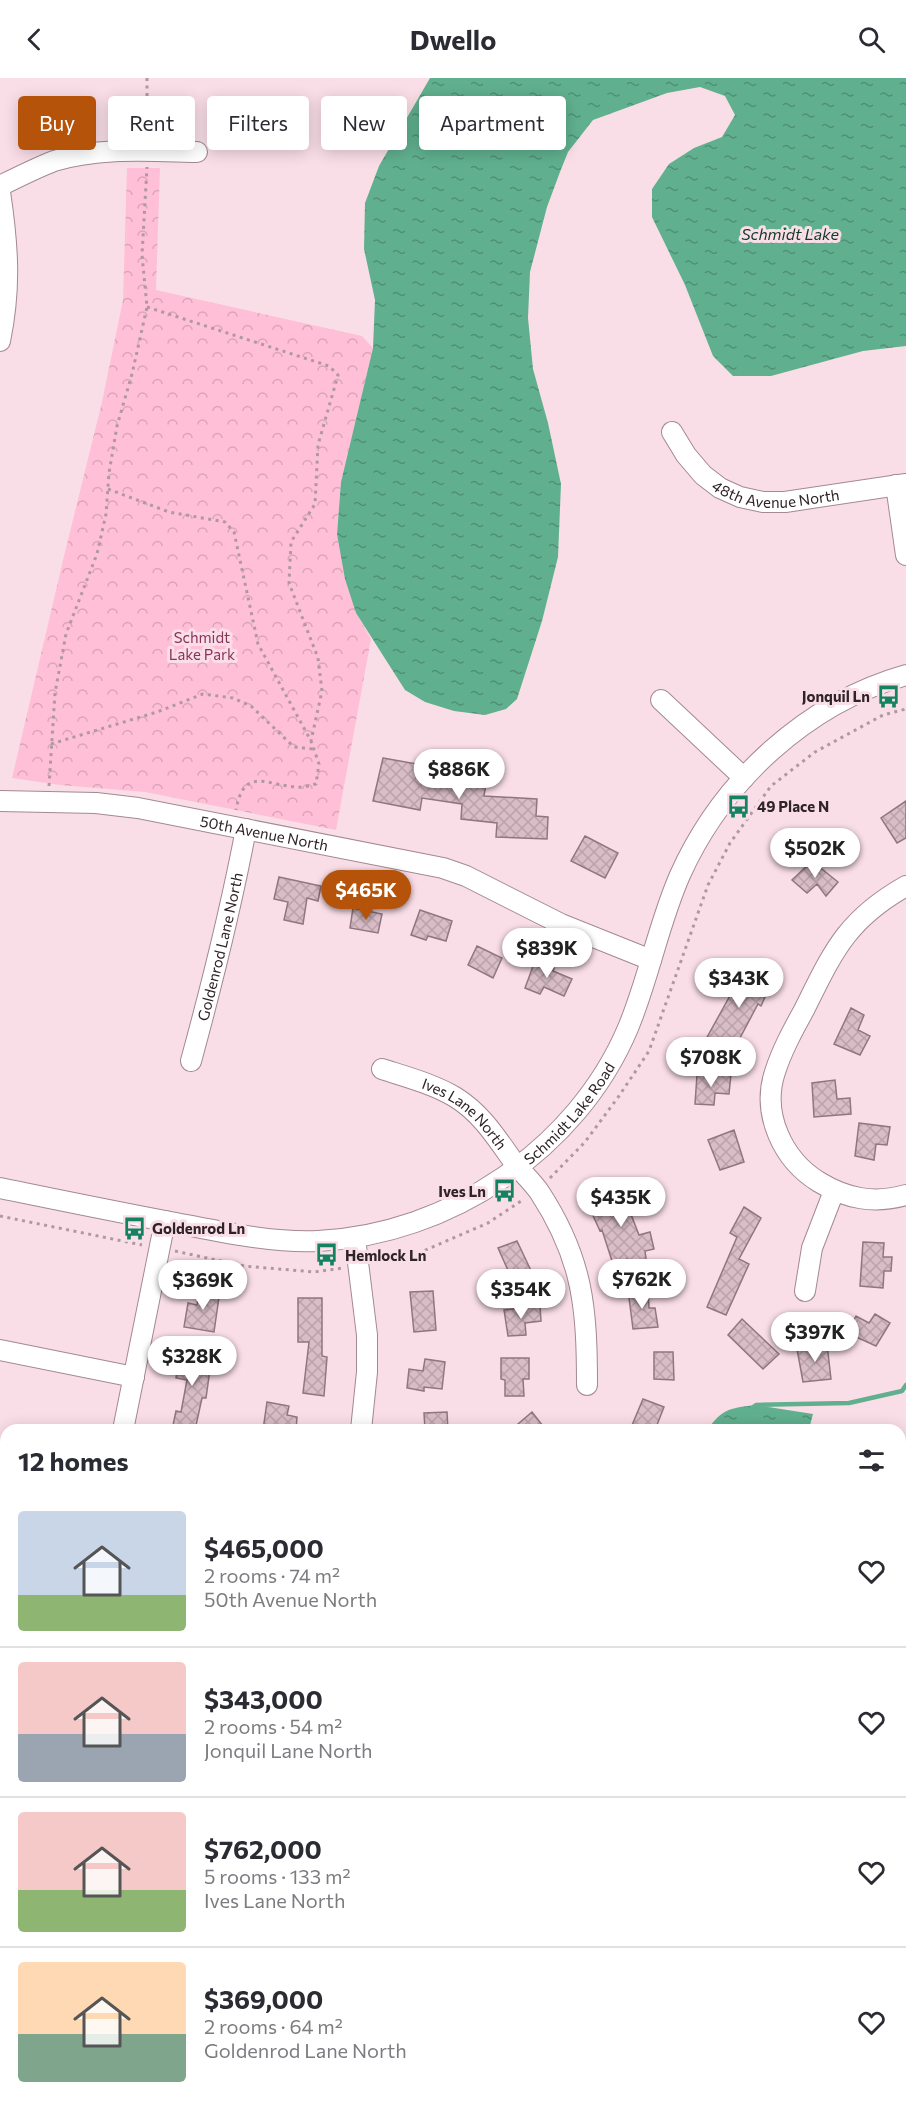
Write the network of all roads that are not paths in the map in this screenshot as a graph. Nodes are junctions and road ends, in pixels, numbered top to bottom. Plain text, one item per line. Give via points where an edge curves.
1 (197, 152) dead end
2 (0, 186) edge
3 (0, 192) edge
4 (0, 341) edge
5 (672, 432) dead end
6 (901, 485) edge
7 (906, 555) edge
8 (906, 675) edge
9 (661, 699) dead end
10 (744, 778) junction
11 (0, 801) edge
12 (239, 828) junction
13 (906, 886) edge
14 (651, 960) junction
15 (191, 1060) dead end
16 (382, 1069) dead end
17 (518, 1166) junction
18 (0, 1188) edge
19 (834, 1191) junction
20 (906, 1195) edge
21 (165, 1221) junction
22 (355, 1238) junction
23 (805, 1291) dead end
24 (0, 1350) edge
25 (134, 1377) junction
26 (587, 1385) dead end
27 (124, 1424) edge
28 (362, 1424) edge

1 - 2 street via 87,154 55,161
3 - 4 street via 8,286
5 - 6 street, 48th Avenue North via 703,475 740,497 785,502
6 - 7 street
8 - 10 street, Schmidt Lake Road via 844,699 804,723
9 - 10 street
10 - 14 street, Schmidt Lake Road via 702,834 681,874
11 - 12 street, 50th Avenue North via 96,803
12 - 14 street, 50th Avenue North via 443,868 561,924
12 - 15 street, Goldenrod Lane North via 220,953
13 - 19 street via 867,913 833,952 774,1074 772,1121 783,1145 810,1176
14 - 17 street, Schmidt Lake Road via 628,1029 603,1074 574,1115
16 - 17 street, Ives Lane North via 435,1087 475,1111
17 - 22 street, Schmidt Lake Road via 458,1205 415,1222
17 - 26 street, Ives Lane North via 557,1221 573,1256 587,1336
18 - 21 street, Schmidt Lake Road
19 - 20 street via 875,1201
19 - 23 street via 812,1248
21 - 22 street, Schmidt Lake Road via 269,1239
21 - 25 street
22 - 28 street via 367,1335
24 - 25 street
25 - 27 street

